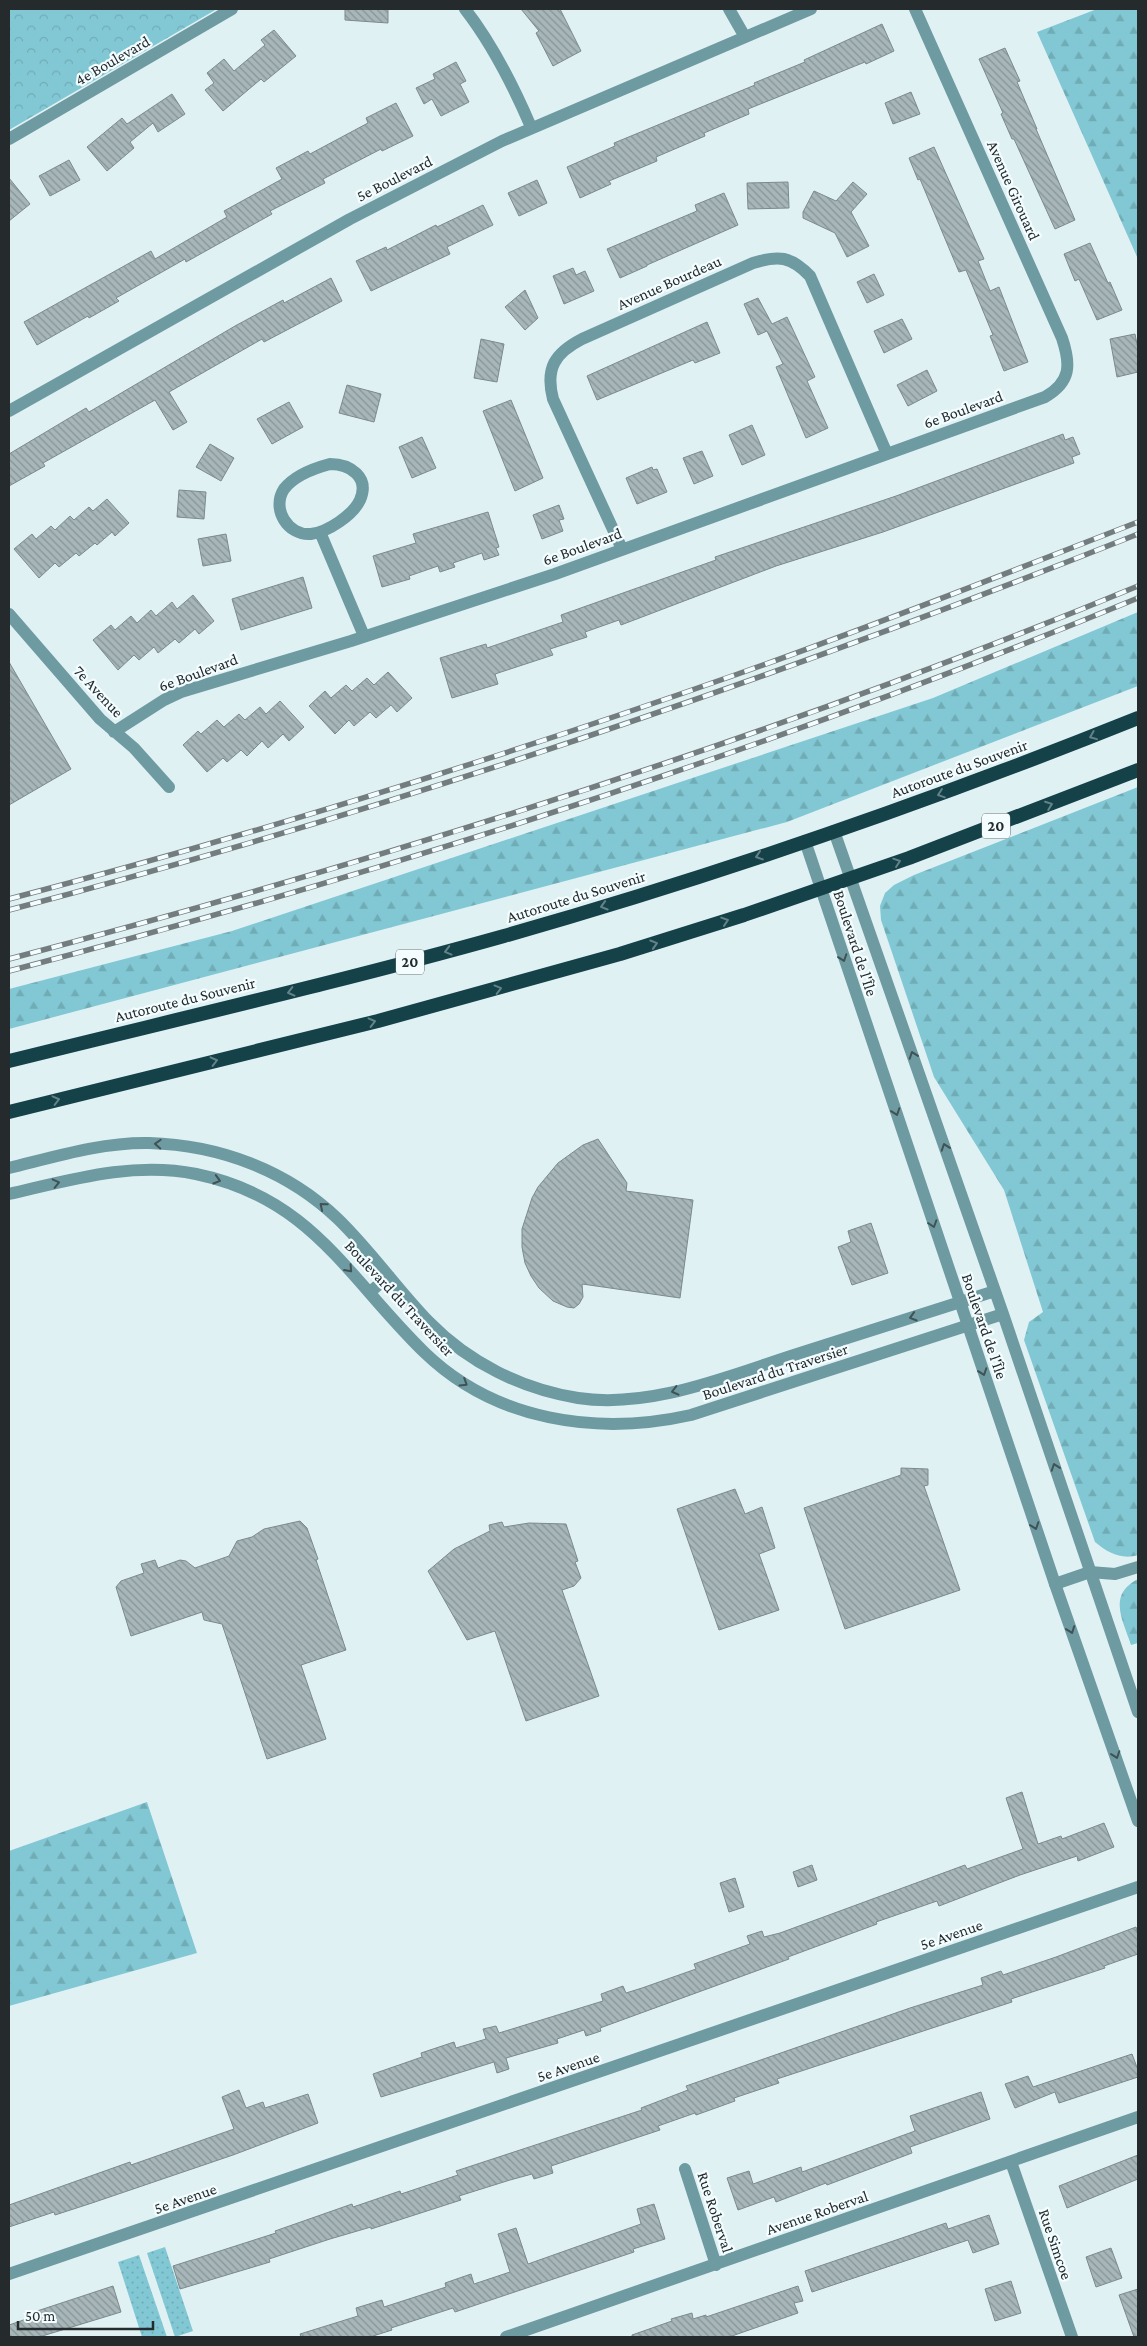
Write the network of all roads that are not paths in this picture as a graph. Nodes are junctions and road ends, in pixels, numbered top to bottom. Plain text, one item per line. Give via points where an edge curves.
1 (232, 9) edge
2 (464, 9) edge
3 (729, 9) edge
4 (811, 9) edge
5 (915, 9) edge
6 (745, 36) junction
7 (531, 127) junction
8 (9, 139) edge
9 (1061, 385) joint
10 (9, 411) edge
11 (887, 454) junction
12 (320, 532) junction
13 (622, 549) junction
14 (9, 614) edge
15 (364, 636) junction
16 (1138, 718) edge
17 (114, 732) junction
18 (1138, 770) edge
19 (169, 788) dead end
20 (834, 830) junction
21 (805, 841) junction
22 (851, 878) junction
23 (821, 889) junction
24 (9, 1061) edge
25 (9, 1112) edge
26 (9, 1168) edge
27 (9, 1194) edge
28 (389, 1276) junction
29 (995, 1291) junction
30 (370, 1292) junction
31 (960, 1302) junction
32 (1004, 1314) junction
33 (968, 1326) junction
34 (1138, 1567) edge
35 (1090, 1572) junction
36 (1055, 1584) junction
37 (1138, 1712) edge
38 (1138, 1821) edge
39 (1138, 1887) edge
40 (1138, 2118) edge
41 (1011, 2162) junction
42 (685, 2168) dead end
43 (716, 2264) junction
44 (9, 2274) edge
45 (506, 2337) edge
46 (1072, 2337) edge

1 - 8 street, 4e Boulevard
2 - 7 street via 492,49
3 - 6 street
4 - 6 street, 5e Boulevard
5 - 9 street, Avenue Girouard via 1062,338 1068,361
6 - 7 street, 5e Boulevard
7 - 10 street, 5e Boulevard via 350,219
9 - 11 street, 6e Boulevard via 1045,397
11 - 13 street, 6e Boulevard
11 - 13 street, Avenue Bourdeau via 810,276 792,261 778,258 753,263 582,339 568,347 553,364 550,387 553,399
12 - 12 street via 303,534 286,523 280,502 284,490 317,468 330,464 352,468 360,477 363,490 360,500 337,523
12 - 15 street
13 - 15 street, 6e Boulevard
14 - 17 street, 7e Avenue
15 - 17 street, 6e Boulevard via 181,692
16 -> 20 highway, Autoroute du Souvenir / 20 via 987,778
17 - 19 street, 7e Avenue via 134,748
22 -> 18 highway, 20 via 998,826
20 - 21 highway, Autoroute du Souvenir / 20
20 - 22 street, Boulevard de l'Île
21 - 23 street, Boulevard de l'Île
21 -> 24 highway, Autoroute du Souvenir / 20 via 478,943
22 - 23 highway, 20
29 -> 22 street, Boulevard de l'Île
25 -> 23 highway, 20 via 500,988 620,954
23 -> 31 street, Boulevard de l'Île
28 -> 26 street, Boulevard du Traversier via 337,1218 306,1193 281,1176 218,1153 171,1144 122,1144
27 -> 30 street, Boulevard du Traversier via 124,1171 172,1171 217,1179 264,1198 304,1224
28 - 30 street
31 -> 28 street, Boulevard du Traversier via 706,1383 648,1397 603,1400 578,1398 535,1387 488,1367 431,1324
29 - 31 street, Boulevard du Traversier
29 - 32 street, Boulevard de l'Île
30 -> 33 street, Boulevard du Traversier via 423,1351 472,1389 541,1416 588,1424 643,1424 691,1415
31 - 33 street, Boulevard de l'Île
32 - 33 street, Boulevard du Traversier
35 -> 32 street, Boulevard de l'Île
33 -> 36 street, Boulevard de l'Île
34 - 35 street via 1115,1574
35 - 36 street
35 - 37 street, Boulevard de l'Île
36 -> 38 street, Boulevard de l'Île
39 - 44 street, 5e Avenue
40 - 41 street, Avenue Roberval
41 - 43 street, Avenue Roberval
41 - 46 street, Rue Simcoe
42 - 43 street, Rue Roberval
43 - 45 street, Avenue Roberval

